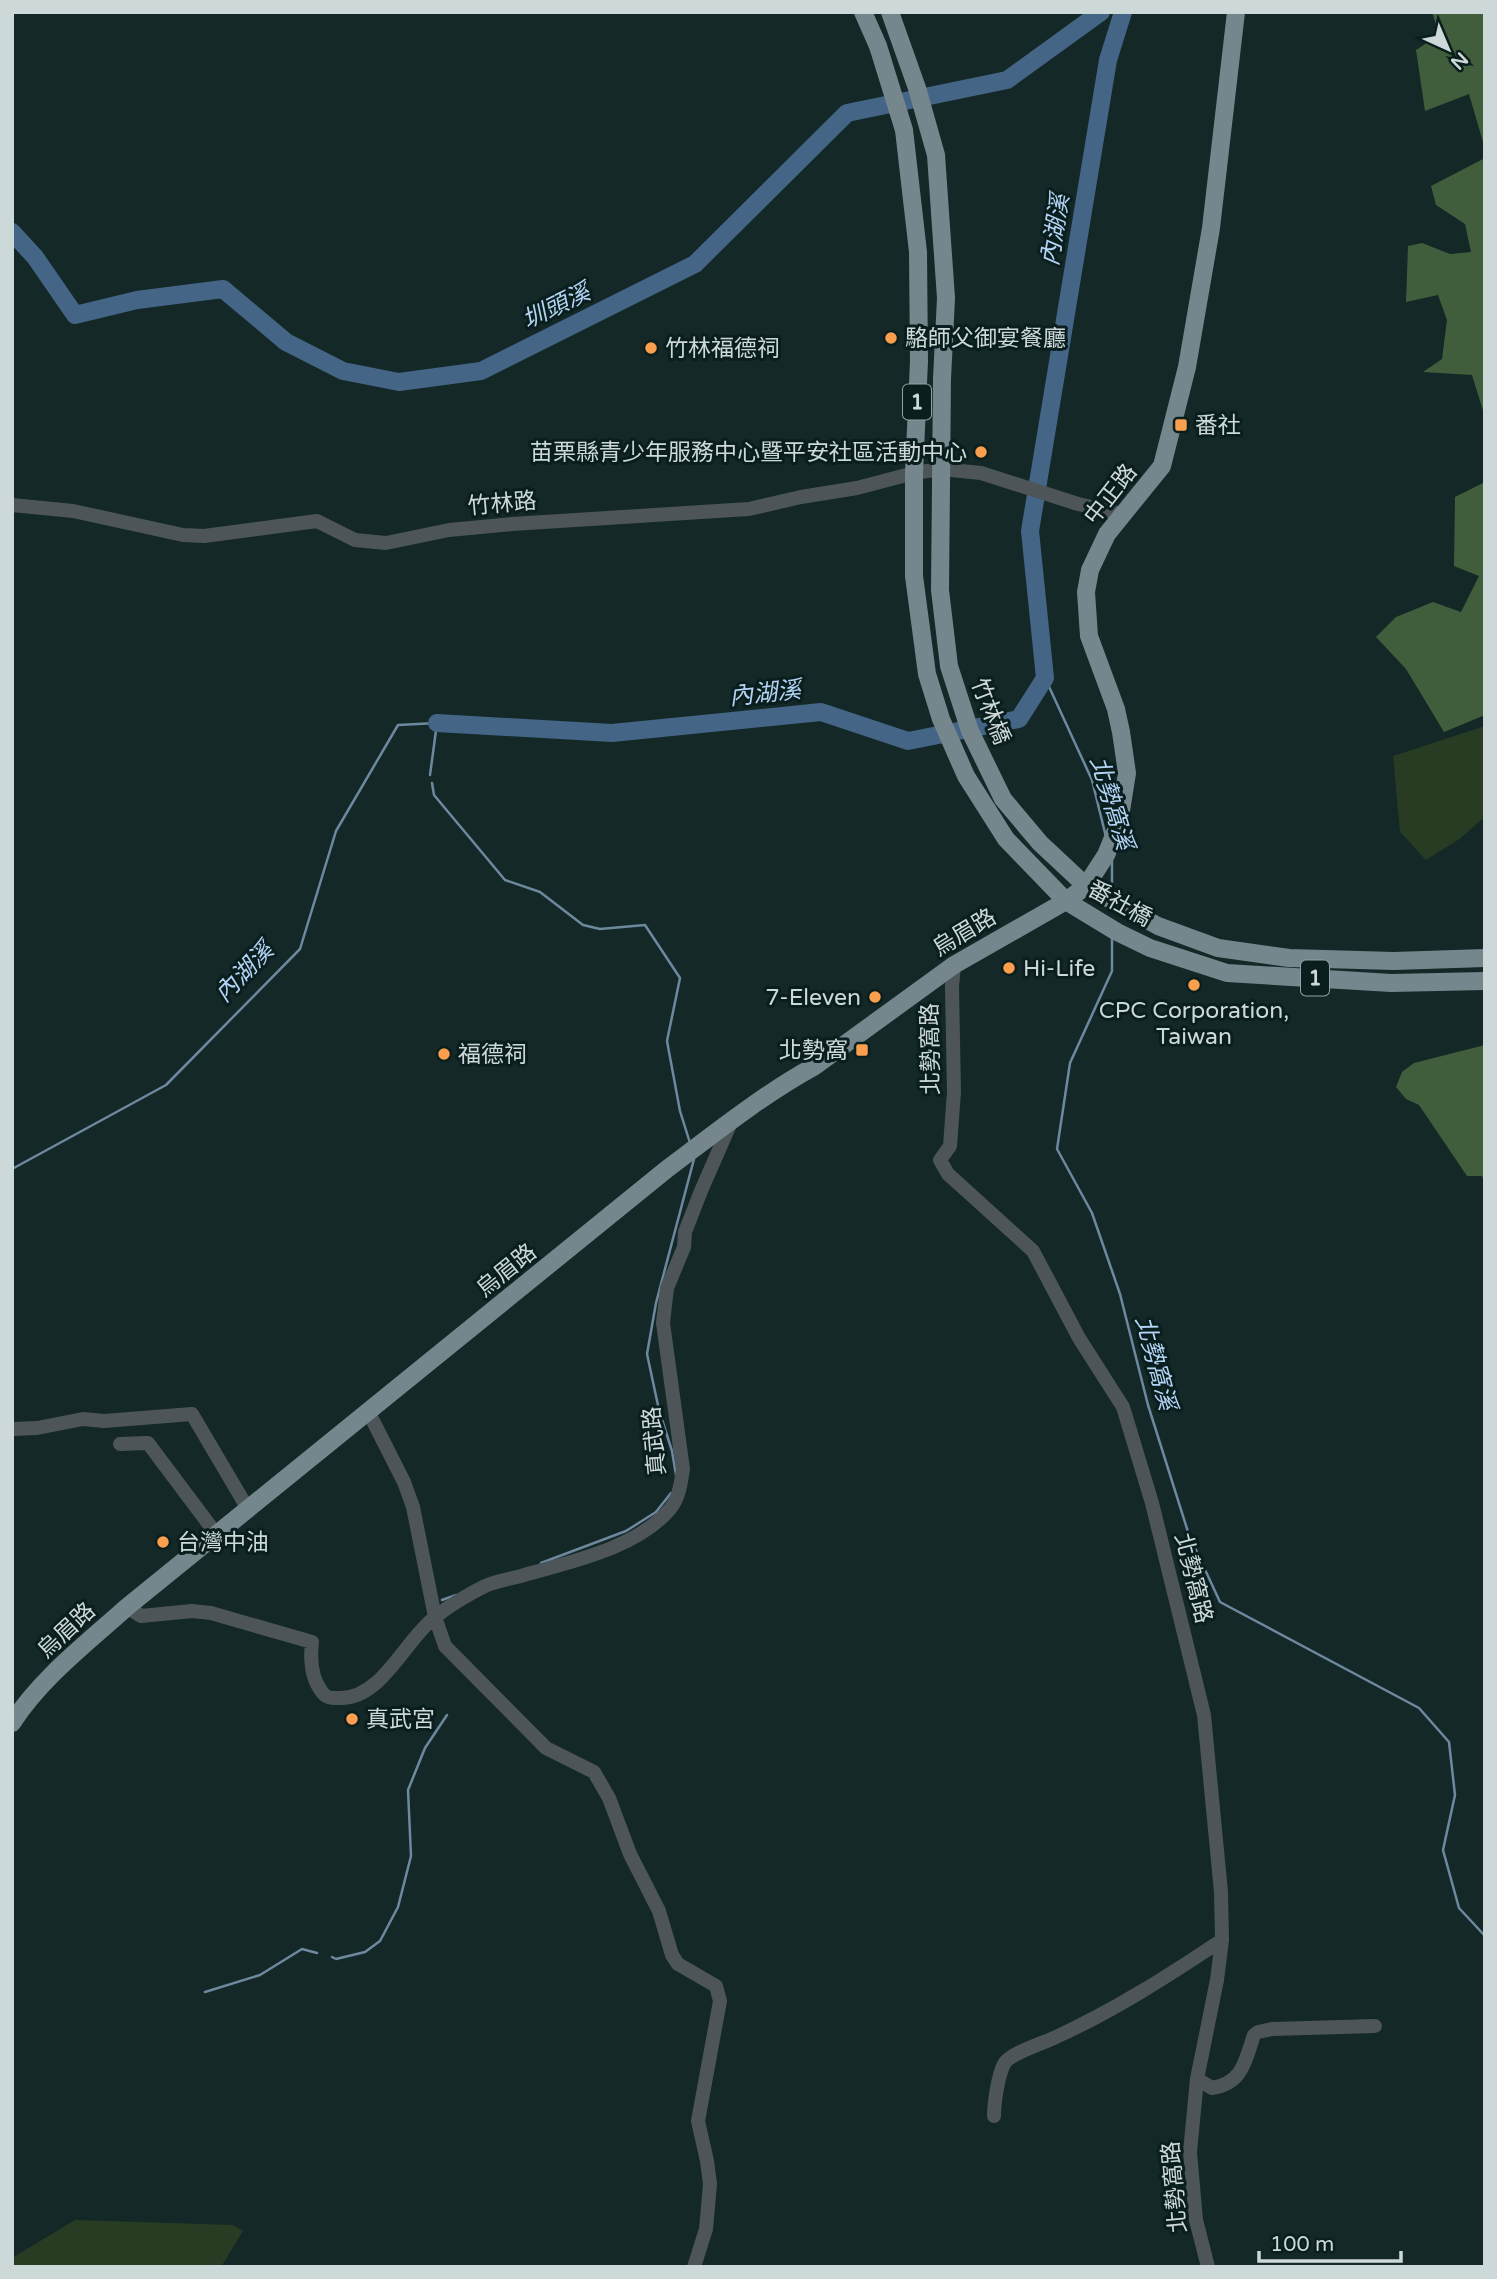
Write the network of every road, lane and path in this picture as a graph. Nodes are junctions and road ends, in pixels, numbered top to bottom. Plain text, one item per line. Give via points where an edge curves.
1 (863, 12) edge
2 (890, 12) edge
3 (1236, 12) edge
4 (941, 469) junction
5 (914, 473) junction
6 (12, 505) edge
7 (1122, 514) junction
8 (1086, 886) junction
9 (1066, 901) junction
10 (1485, 958) edge
11 (954, 965) junction
12 (1485, 982) edge
13 (733, 1119) junction
14 (369, 1413) junction
15 (12, 1429) edge
16 (120, 1444) dead end
17 (248, 1509) junction
18 (217, 1535) junction
19 (127, 1607) junction
20 (435, 1617) junction
21 (12, 1723) edge
22 (1222, 1940) junction
23 (1375, 2026) dead end
24 (1197, 2079) junction
25 (994, 2116) dead end
26 (694, 2267) edge
27 (1208, 2267) edge

1 - 5 main road, 1 via 904,131 918,252
2 - 4 main road, 1 via 936,155 946,298
3 - 7 main road, 中正路 via 1212,228 1187,367 1162,466
4 - 5 street, 竹林路
4 - 7 street, 竹林路 via 981,473
4 - 8 main road, 竹林橋 / 1 via 940,590 949,666 970,731 1003,799 1040,843
5 - 6 street, 竹林路 via 749,509 512,524 386,543 355,540 317,521 183,535 73,511
5 - 9 main road, 竹林橋 / 1 via 914,576 927,674 941,719 966,776 1006,839
7 - 8 main road, 中正路 via 1096,554 1086,592 1089,636 1116,709 1127,774 1119,823
8 - 9 main road, 中正路
8 - 10 main road, 番社橋 / 1 via 1158,926 1218,948 1289,958
9 - 11 main road, 烏眉路
9 - 12 main road, 番社橋 / 1 via 1150,948 1227,973 1391,983
11 - 13 main road, 烏眉路
11 - 22 street, 北勢窩路 via 954,1092 950,1146 940,1160 948,1174 1033,1251 1079,1338 1123,1407 1152,1503 1203,1715
13 - 14 main road, 烏眉路
13 - 20 street, 真武路 via 685,1231 684,1247 667,1288 663,1323 683,1469 681,1488 671,1508 617,1546 486,1586
14 - 17 main road, 烏眉路
14 - 20 street via 413,1507
15 - 17 street via 83,1419 192,1414
16 - 18 street via 148,1443
17 - 18 main road, 烏眉路
18 - 19 main road, 烏眉路
19 - 20 street, 真武路 via 141,1616 211,1613 312,1642 312,1671 325,1696 332,1699 352,1698 369,1690
19 - 21 main road, 烏眉路 via 65,1663
20 - 26 street via 444,1646 546,1748 594,1772 659,1911 672,1955 678,1964 716,1986 720,2001 698,2121 710,2184 706,2229
22 - 24 street, 北勢窩路
22 - 25 street via 1141,1994 1004,2063
23 - 24 street via 1258,2032 1242,2070 1226,2086 1212,2088
24 - 27 street, 北勢窩路 via 1190,2152 1196,2220

